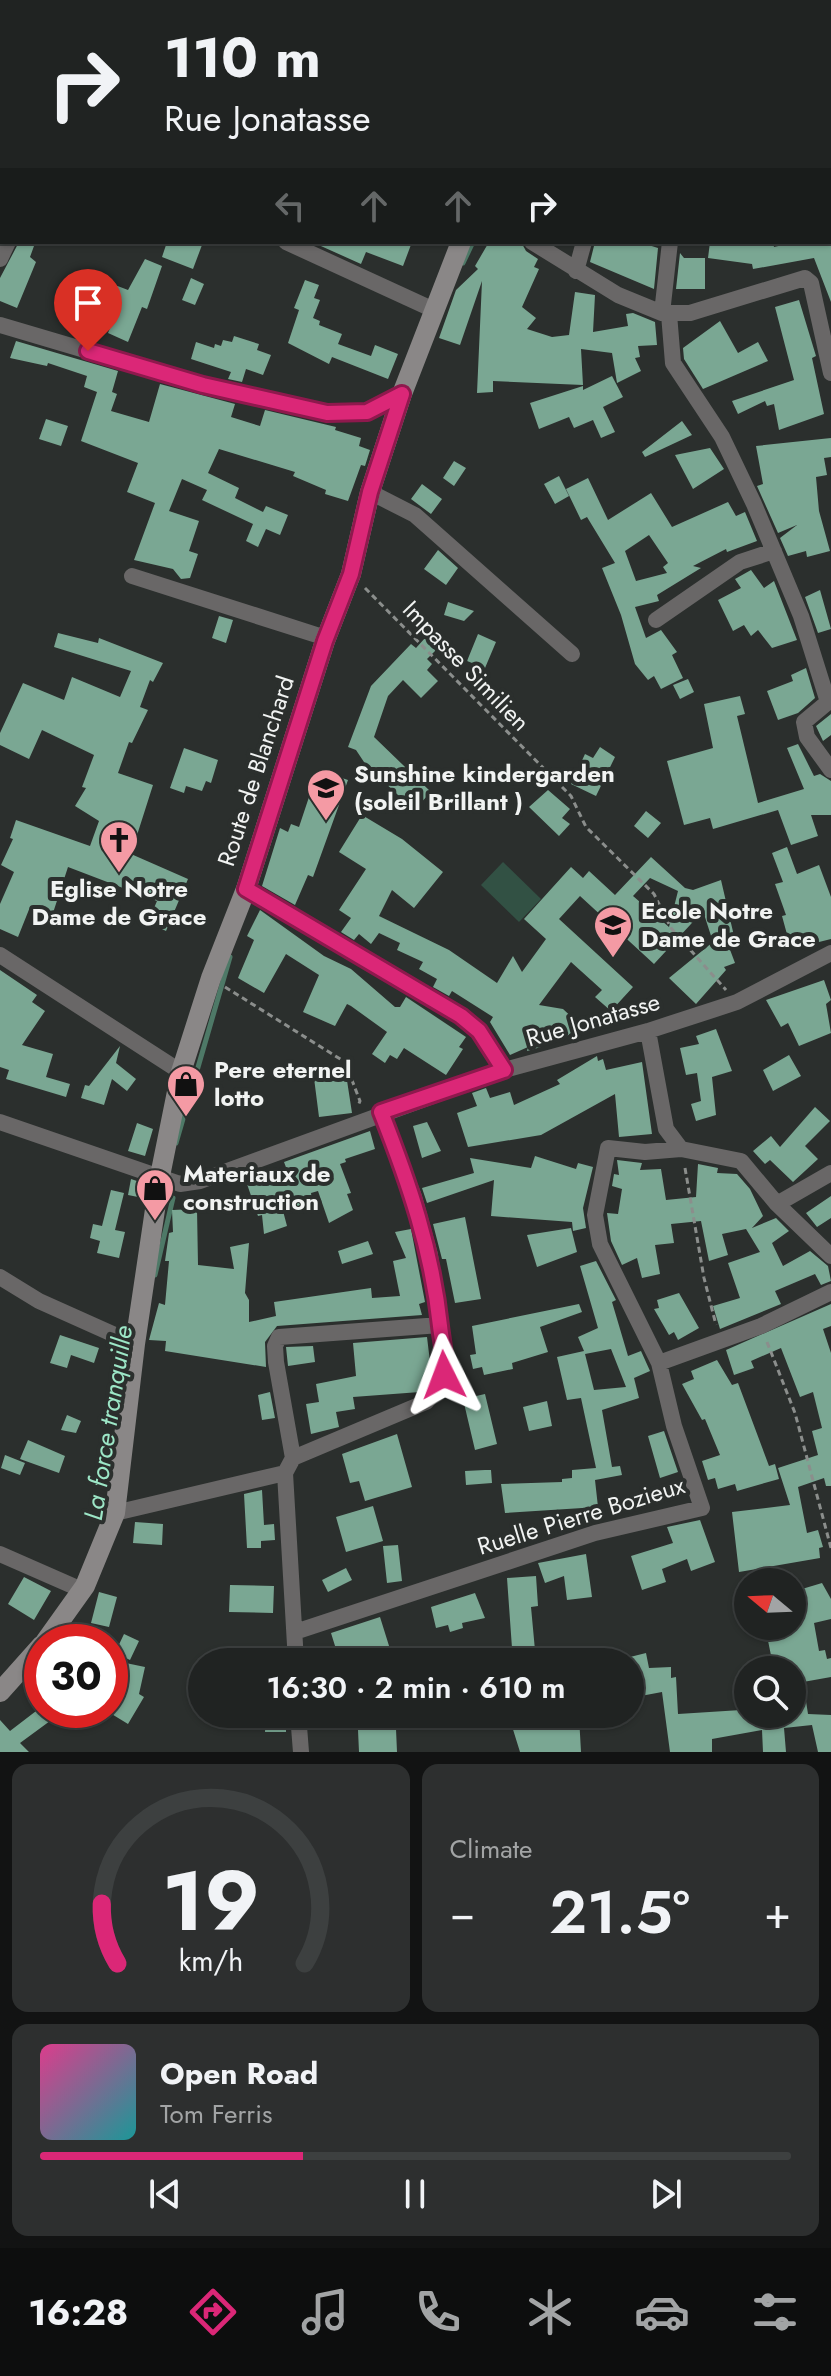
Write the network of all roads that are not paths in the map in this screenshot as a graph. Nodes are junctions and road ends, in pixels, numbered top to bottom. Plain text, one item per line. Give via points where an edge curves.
1 (290, 244) edge
2 (460, 244) edge
3 (535, 244) edge
4 (583, 244) edge
5 (670, 244) edge
6 (576, 271) junction
7 (434, 310) junction
8 (666, 313) junction
9 (1, 327) edge
10 (831, 373) edge
11 (402, 394) junction
12 (370, 492) junction
13 (774, 551) junction
14 (132, 576) dead end
15 (656, 620) dead end
16 (326, 638) junction
17 (572, 654) dead end
18 (831, 770) edge
19 (246, 889) junction
20 (831, 953) edge
21 (0, 955) edge
22 (648, 1031) junction
23 (504, 1070) junction
24 (181, 1072) junction
25 (381, 1112) junction
26 (0, 1122) edge
27 (681, 1149) junction
28 (831, 1173) edge
29 (160, 1176) junction
30 (777, 1204) junction
31 (831, 1256) edge
32 (0, 1277) edge
33 (831, 1292) edge
34 (440, 1325) junction
35 (135, 1344) junction
36 (659, 1363) junction
37 (289, 1465) junction
38 (115, 1513) junction
39 (0, 1554) edge
40 (82, 1590) junction
41 (57, 1624) edge
42 (295, 1632) junction
43 (296, 1648) edge
44 (24, 1665) edge
45 (0, 1692) edge
46 (299, 1728) edge
47 (301, 1752) edge

1 - 7 street
2 - 7 street, Route de Blanchard
3 - 6 street
4 - 6 street
5 - 8 street
6 - 8 street
7 - 11 street, Route de Blanchard
8 - 10 street via 690,313 805,278 811,283
8 - 13 street via 673,363 722,437
9 - 11 street via 203,385 327,413 367,412
11 - 12 street, Route de Blanchard
12 - 16 street, Route de Blanchard via 351,574
12 - 17 street via 415,515
13 - 15 street via 740,562
13 - 18 street via 828,702 804,722 804,731
14 - 16 street
16 - 19 street, Route de Blanchard
19 - 23 street via 461,1016 479,1031
19 - 24 street, Route de Blanchard
20 - 22 street, Rue Jonatasse via 737,1002
21 - 24 street
22 - 23 street, Rue Jonatasse
22 - 27 street via 666,1129
23 - 25 street, Rue Jonatasse
24 - 29 street, Route de Blanchard
25 - 29 street, Rue Jonatasse via 200,1181 180,1184
25 - 34 street via 418,1211
26 - 29 street, Rue Jonatasse
27 - 30 street via 741,1161
27 - 36 street via 608,1148 595,1215 600,1244
28 - 30 street
29 - 35 street, Route de Blanchard
30 - 31 street
32 - 35 street via 39,1301
33 - 36 street via 761,1326
34 - 37 street via 444,1375 426,1402
34 - 37 street via 279,1337 276,1362
35 - 38 street, Route de Blanchard
36 - 42 street, Ruelle Pierre Bozieux via 702,1508 595,1533
37 - 38 street
37 - 42 street
38 - 40 street, Route de Blanchard
39 - 40 street
40 - 41 street, Route de Blanchard
42 - 43 street
44 - 45 street, Route de Blanchard
46 - 47 street

